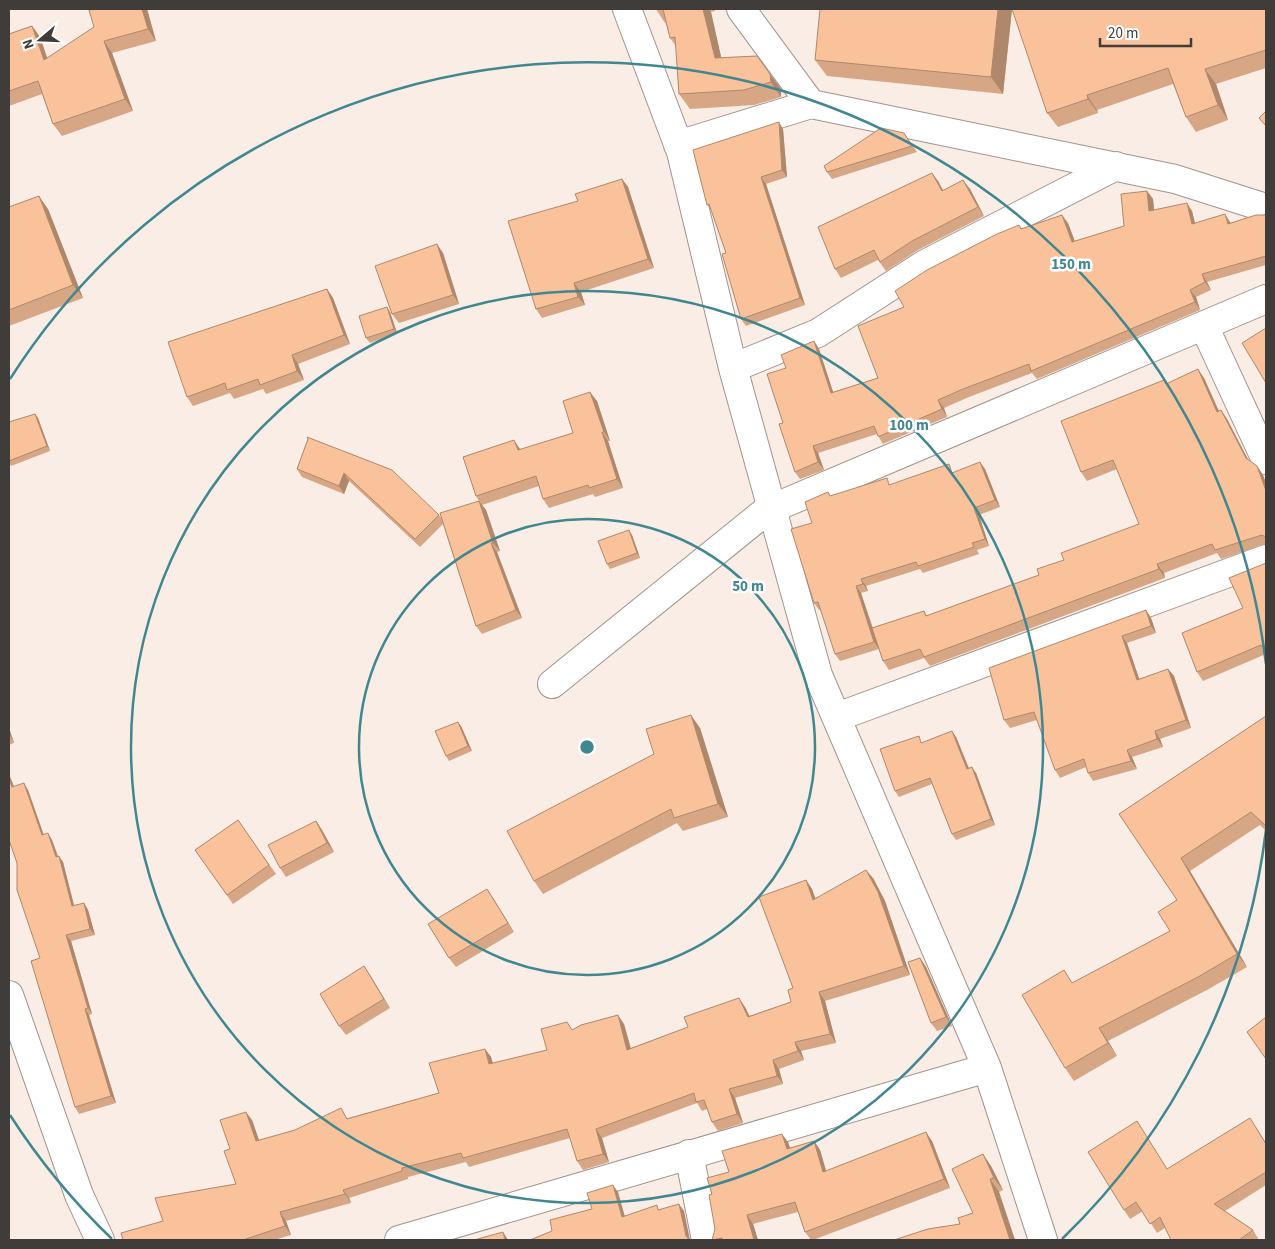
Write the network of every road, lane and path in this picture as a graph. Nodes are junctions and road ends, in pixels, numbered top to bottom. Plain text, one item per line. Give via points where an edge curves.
1 (626, 9) edge
2 (742, 9) edge
3 (811, 104) junction
4 (678, 145) junction
5 (1116, 166) junction
6 (1266, 208) edge
7 (1266, 299) edge
8 (1204, 326) junction
9 (733, 368) junction
10 (1266, 460) edge
11 (772, 508) junction
12 (1266, 559) edge
13 (552, 684) dead end
14 (837, 717) junction
15 (9, 996) edge
16 (987, 1068) junction
17 (689, 1154) junction
18 (100, 1240) edge
19 (399, 1240) edge
20 (706, 1240) edge
21 (1043, 1240) edge

1 - 4 street
2 - 3 street
3 - 4 street
3 - 5 street
4 - 9 street
5 - 6 street via 1175,179
5 - 9 street via 925,264 818,333
7 - 8 street
8 - 10 street
8 - 11 street
9 - 11 street
11 - 13 street
11 - 14 street via 818,675
12 - 14 street
14 - 16 street
15 - 18 street via 79,1195
16 - 17 street
16 - 21 street
17 - 19 street
17 - 20 street

